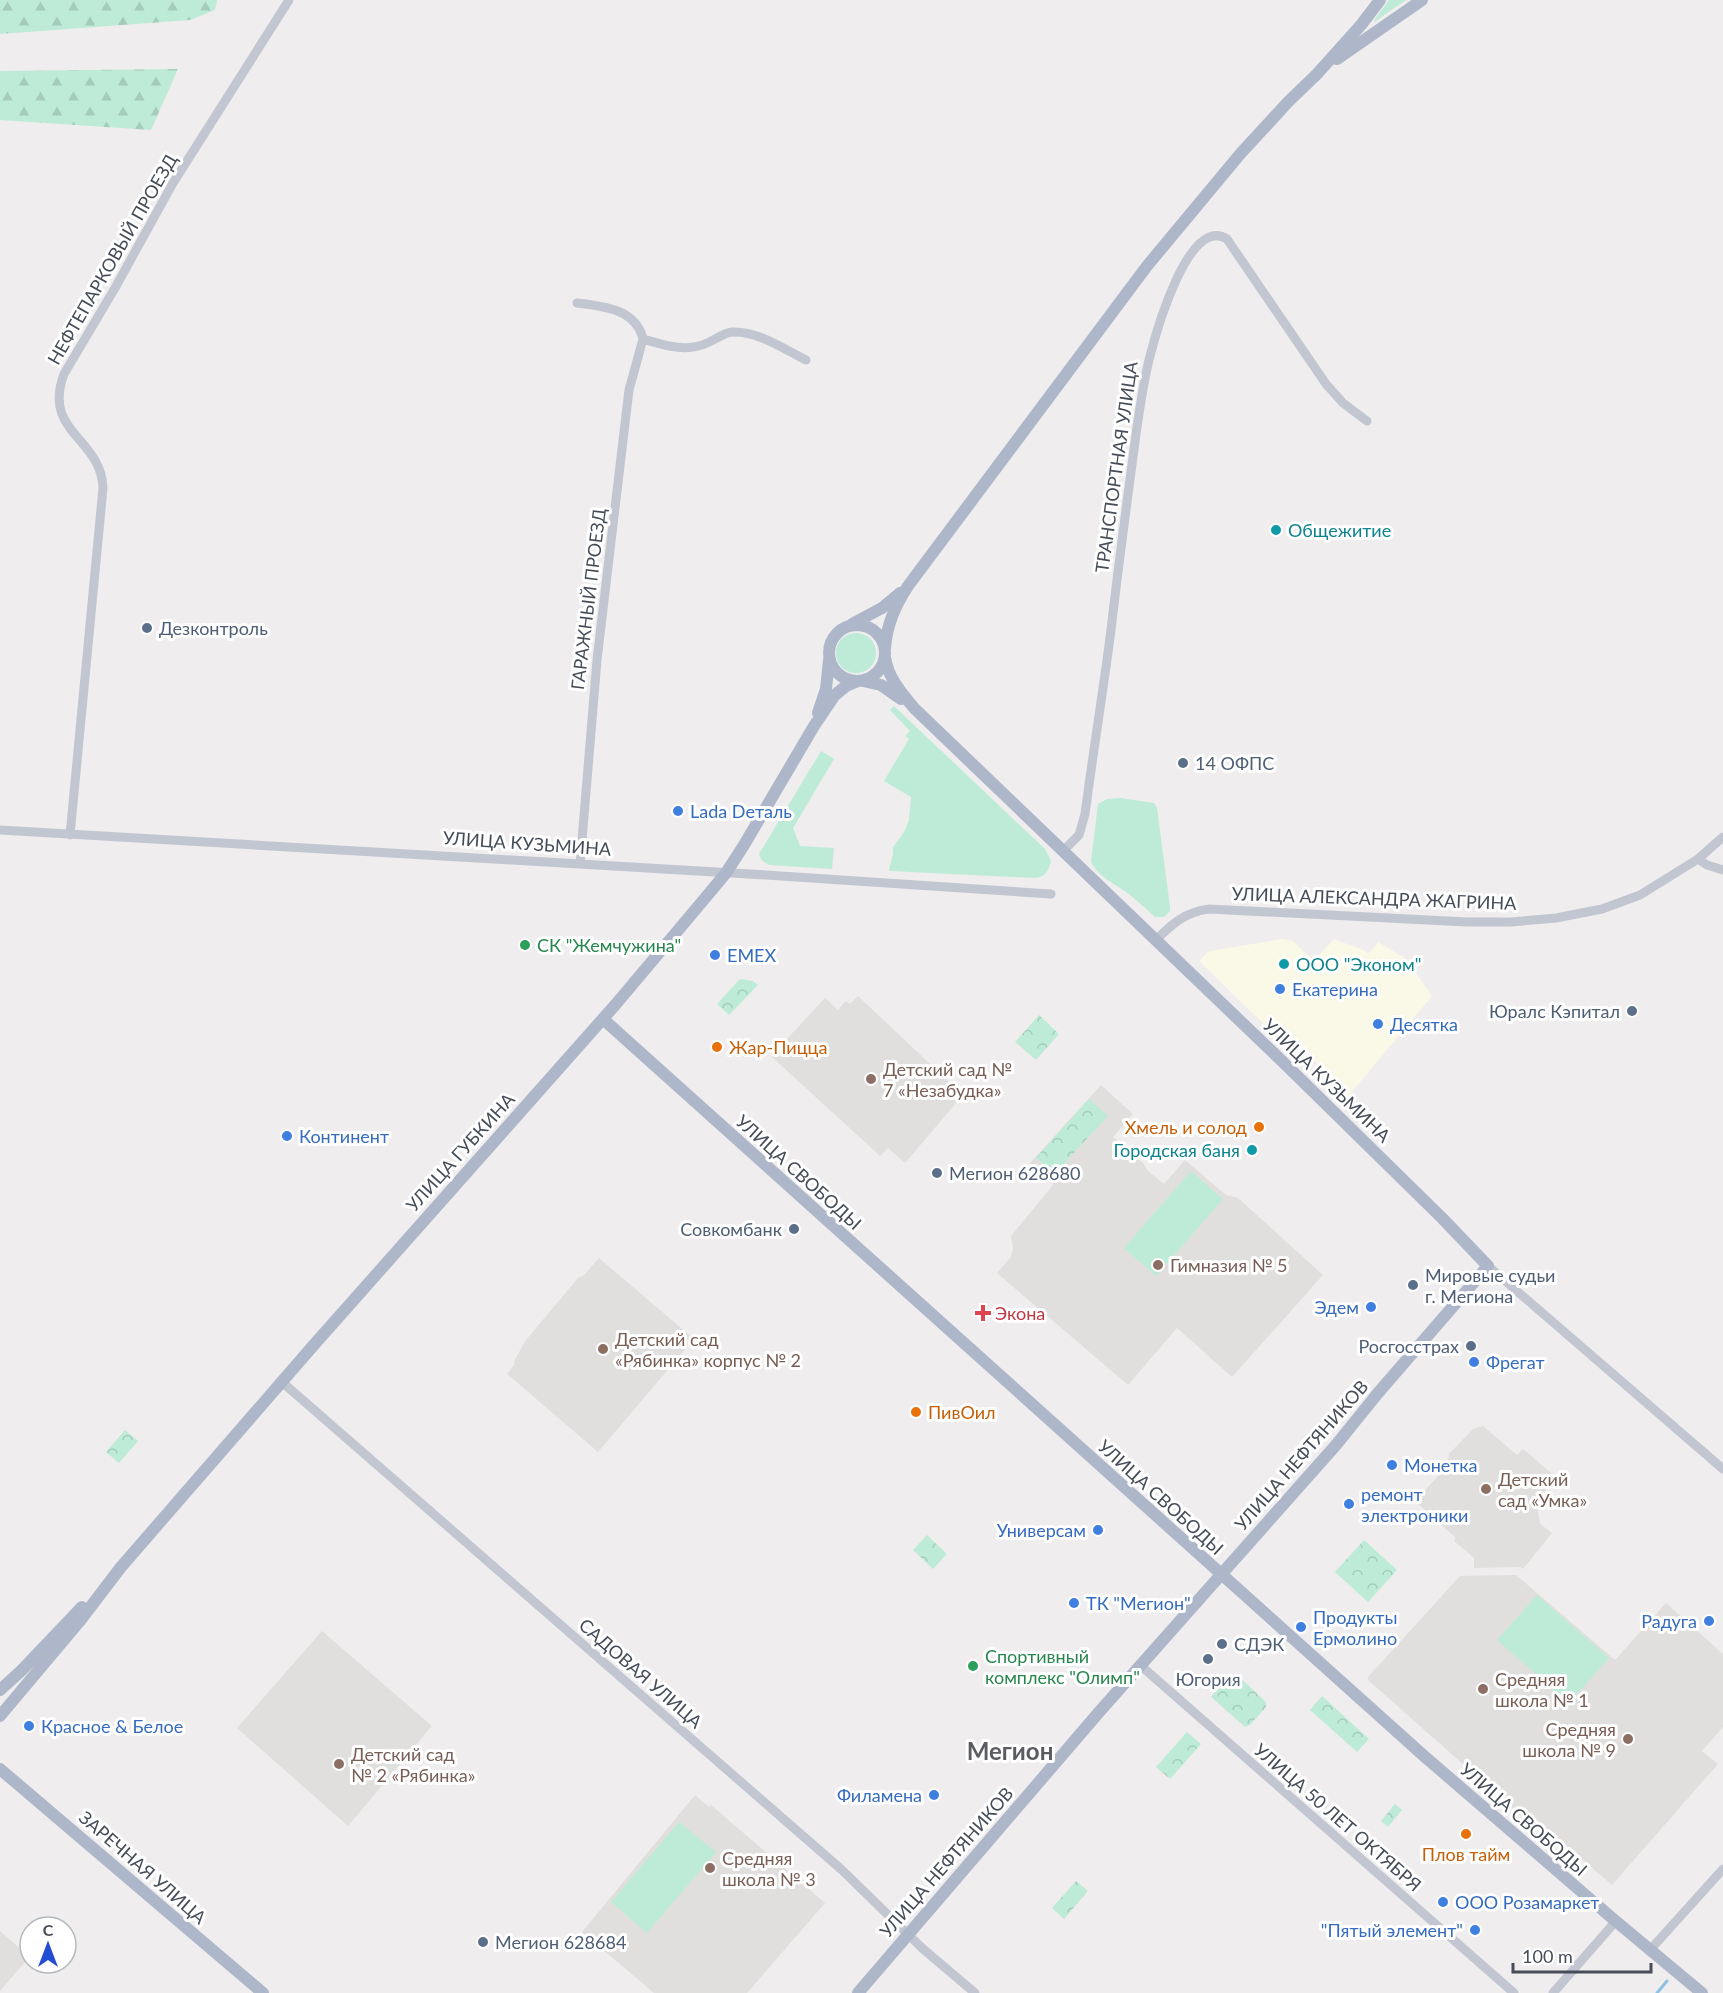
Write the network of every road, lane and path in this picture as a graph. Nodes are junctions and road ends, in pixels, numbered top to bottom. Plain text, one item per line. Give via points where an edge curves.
1 (289, 0) edge
2 (1380, 0) edge
3 (1422, 0) edge
4 (1317, 74) junction
5 (576, 303) dead end
6 (644, 339) junction
7 (806, 360) dead end
8 (1367, 421) dead end
9 (908, 586) junction
10 (844, 627) junction
11 (885, 652) junction
12 (828, 657) junction
13 (860, 681) junction
14 (914, 708) junction
15 (814, 726) junction
16 (0, 830) edge
17 (70, 834) junction
18 (1723, 837) edge
19 (1063, 851) junction
20 (1698, 859) junction
21 (580, 864) junction
22 (1723, 870) edge
23 (726, 873) junction
24 (1051, 894) dead end
25 (1156, 940) junction
26 (603, 1019) junction
27 (1488, 1266) junction
28 (282, 1382) junction
29 (1723, 1469) edge
30 (1221, 1575) junction
31 (107, 1583) junction
32 (1140, 1665) junction
33 (0, 1690) edge
34 (0, 1716) edge
35 (0, 1768) edge
36 (1723, 1869) edge
37 (1616, 1922) junction
38 (909, 1934) junction
39 (1650, 1950) junction
40 (263, 1993) edge
41 (858, 1993) edge
42 (975, 1993) edge
43 (1514, 1993) edge
44 (1553, 1993) edge
45 (1702, 1993) edge

1 - 17 street, НЕФТЕПАРКОВЫЙ ПРОЕЗД via 208,124 59,386 62,417 101,469 103,488
2 - 4 main road
3 - 4 main road
4 - 9 main road via 1241,153 1147,266
5 - 6 street via 622,314 639,326
6 - 7 street via 686,348 736,332 765,340
6 - 21 street, ГАРАЖНЫЙ ПРОЕЗД via 626,415 595,681
8 - 19 street, ТРАНСПОРТНАЯ УЛИЦА via 1326,384 1230,243 1214,236 1198,244 1177,279 1149,361 1084,814 1079,835
9 - 10 main road via 882,608
9 - 11 main road via 891,617
10 - 11 main road via 858,624 872,629
10 - 12 main road via 831,639
11 - 13 main road via 878,672
11 - 14 main road via 891,679
12 - 13 main road via 838,675
12 - 15 main road via 826,689
13 - 14 main road via 880,685
13 - 15 main road via 836,695
14 - 19 main road, УЛИЦА КУЗЬМИНА
15 - 23 main road, УЛИЦА ГУБКИНА
16 - 17 street, УЛИЦА КУЗЬМИНА
17 - 21 street, УЛИЦА КУЗЬМИНА
18 - 20 street, УЛИЦА АЛЕКСАНДРА ЖАГРИНА
19 - 25 main road, УЛИЦА КУЗЬМИНА
20 - 22 street
20 - 25 street, УЛИЦА АЛЕКСАНДРА ЖАГРИНА via 1626,901 1556,918 1467,922 1209,909 1181,918
21 - 23 street, УЛИЦА КУЗЬМИНА
23 - 24 street, УЛИЦА КУЗЬМИНА
23 - 26 main road, УЛИЦА ГУБКИНА
25 - 27 main road, УЛИЦА КУЗЬМИНА
26 - 28 main road, УЛИЦА ГУБКИНА
26 - 30 main road, УЛИЦА СВОБОДЫ
27 - 29 street, УЛИЦА КУЗЬМИНА
27 - 30 main road, УЛИЦА НЕФТЯНИКОВ
28 - 31 main road, УЛИЦА ГУБКИНА
28 - 38 street, САДОВАЯ УЛИЦА via 842,1870
30 - 32 main road, УЛИЦА НЕФТЯНИКОВ
30 - 37 main road, УЛИЦА СВОБОДЫ
31 - 33 main road, УЛИЦА ГУБКИНА
31 - 34 main road, УЛИЦА ГУБКИНА
32 - 38 main road, УЛИЦА НЕФТЯНИКОВ
32 - 43 street, УЛИЦА 50 ЛЕТ ОКТЯБРЯ
35 - 40 main road, ЗАРЕЧНАЯ УЛИЦА
36 - 39 street
37 - 39 main road, УЛИЦА СВОБОДЫ
37 - 44 street
38 - 41 main road, УЛИЦА НЕФТЯНИКОВ
38 - 42 street, САДОВАЯ УЛИЦА
39 - 45 main road, УЛИЦА СВОБОДЫ

